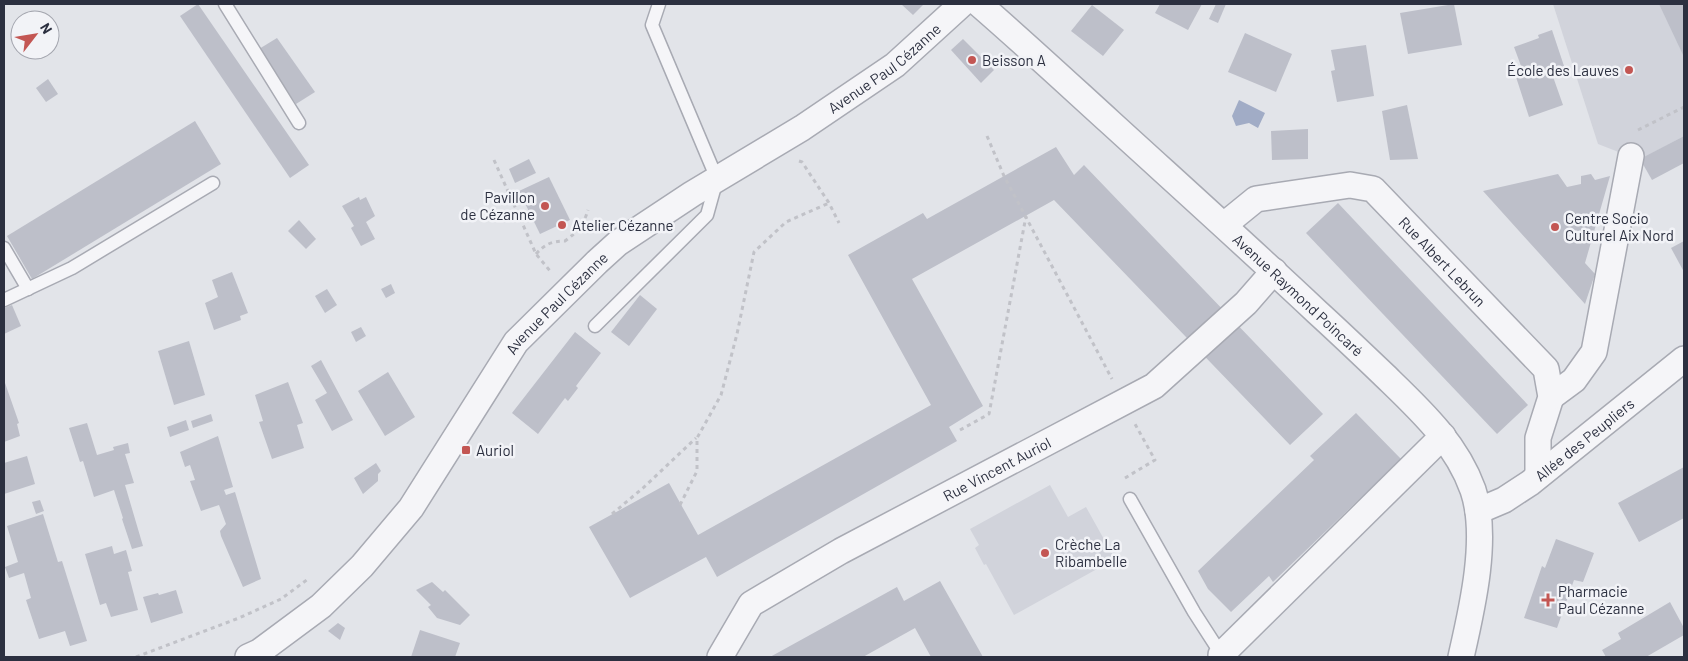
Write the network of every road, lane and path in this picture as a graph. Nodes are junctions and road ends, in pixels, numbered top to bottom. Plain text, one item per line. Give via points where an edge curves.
1 (225, 4) edge
2 (659, 4) edge
3 (964, 4) edge
4 (1684, 107) edge
5 (298, 123) dead end
6 (987, 136) dead end
7 (1631, 156) joint
8 (494, 160) dead end
9 (717, 179) junction
10 (214, 182) dead end
11 (815, 182) dead end
12 (829, 203) junction
13 (588, 210) dead end
14 (1026, 215) junction
15 (839, 223) dead end
16 (1224, 225) junction
17 (4, 248) edge
18 (536, 254) junction
19 (1274, 271) junction
20 (570, 288) junction
21 (28, 289) junction
22 (4, 300) edge
23 (595, 326) dead end
24 (1684, 359) edge
25 (1120, 395) junction
26 (1550, 396) junction
27 (960, 430) dead end
28 (1443, 436) junction
29 (697, 438) junction
30 (1155, 460) dead end
31 (1538, 476) junction
32 (1130, 499) dead end
33 (680, 505) dead end
34 (1478, 511) junction
35 (612, 514) dead end
36 (311, 576) dead end
37 (1222, 656) edge
38 (136, 657) edge
39 (248, 657) edge
40 (720, 657) edge
41 (1461, 657) edge

1 - 5 lane
2 - 9 lane via 652,25
3 - 9 street, Avenue Paul Cézanne via 895,65 802,128
3 - 16 street, Avenue Raymond Poincaré
4 - 7 path via 1634,132
6 - 14 path
7 - 26 street via 1594,352 1574,380
8 - 18 path
9 - 20 street, Avenue Paul Cézanne via 618,243
9 - 23 lane via 707,215
10 - 21 lane via 72,268
11 - 12 path
12 - 15 path
12 - 29 path via 786,222 754,252 721,395
13 - 18 path via 584,223 576,232 565,241 544,245
14 - 25 path
14 - 27 path via 989,414
16 - 19 street, Avenue Raymond Poincaré
16 - 26 street, Rue Albert Lebrun via 1256,199 1350,185 1373,189 1546,369
17 - 21 lane
18 - 20 path via 555,277
19 - 25 street, Rue Vincent Auriol via 1246,303 1154,386
19 - 28 street, Avenue Raymond Poincaré via 1420,410
20 - 39 street, Avenue Paul Cézanne via 516,342 411,508 362,566 321,606
21 - 22 lane
24 - 31 street, Allée des Peupliers
25 - 30 path
25 - 40 street, Rue Vincent Auriol via 751,604
26 - 31 street, Rue Albert Lebrun via 1538,438
28 - 34 street, Avenue Raymond Poincaré via 1470,484
28 - 37 street
29 - 33 path via 697,472
29 - 35 path
31 - 34 street, Allée des Peupliers via 1504,500
32 - 37 lane
34 - 41 street, Avenue Raymond Poincaré via 1479,551 1474,595
36 - 38 path via 281,599

